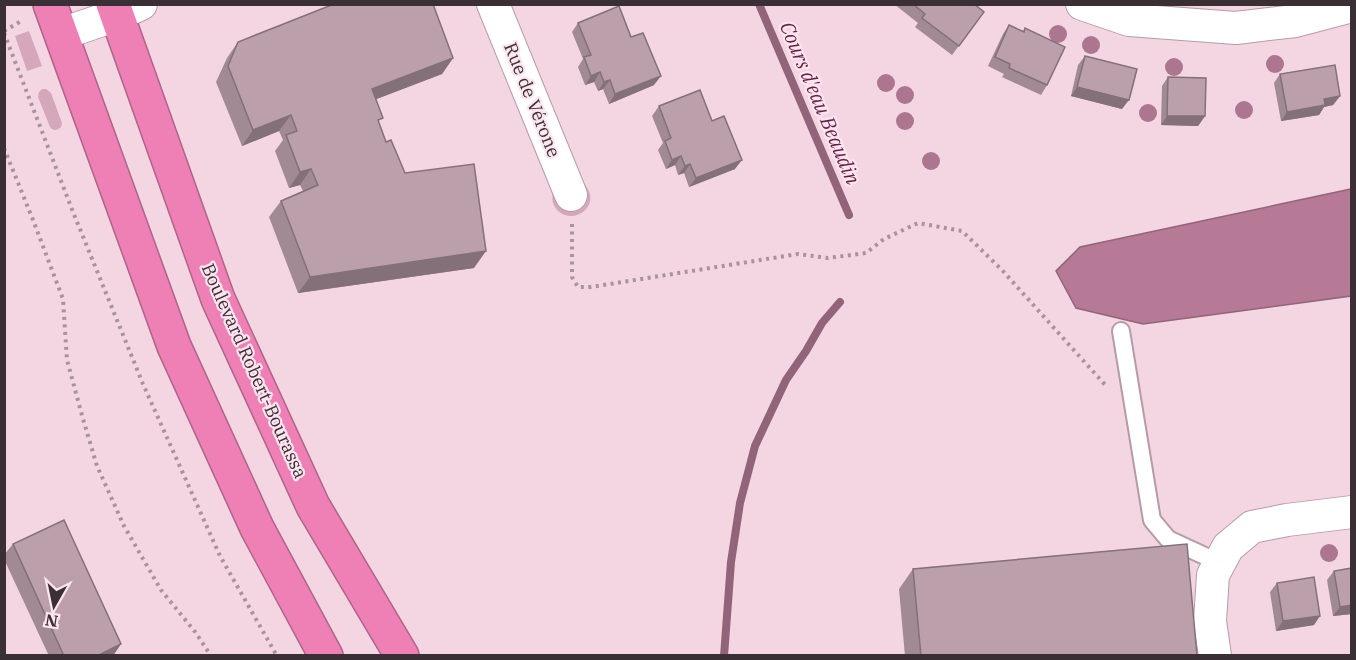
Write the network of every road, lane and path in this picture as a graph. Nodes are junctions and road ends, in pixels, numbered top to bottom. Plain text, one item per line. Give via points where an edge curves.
1 (493, 4) edge
2 (1082, 4) edge
3 (1352, 6) edge
4 (124, 8) edge
5 (38, 11) edge
6 (4, 32) edge
7 (61, 34) junction
8 (4, 148) edge
9 (571, 195) joint
10 (1121, 331) dead end
11 (1135, 418) junction
12 (1352, 512) edge
13 (1224, 555) junction
14 (212, 656) edge
15 (277, 656) edge
16 (326, 656) edge
17 (402, 656) edge
18 (1215, 656) edge

1 - 9 street, Rue de Vérone
2 - 3 street via 1129,20 1236,28 1295,21
4 - 7 street
4 - 17 highway, Boulevard Robert-Bourassa via 218,299 313,506
5 - 6 path
5 - 7 highway
6 - 15 path via 143,384 220,556
7 - 16 highway via 174,346 256,528
8 - 14 path via 63,299 68,360 97,466 124,526 160,590
9 - 11 path via 572,278 578,287 798,254 828,258 866,253 884,239 918,223 962,231
10 - 11 lane
11 - 13 lane via 1152,520 1168,539
12 - 13 street via 1252,527
13 - 18 street via 1213,575 1210,621

